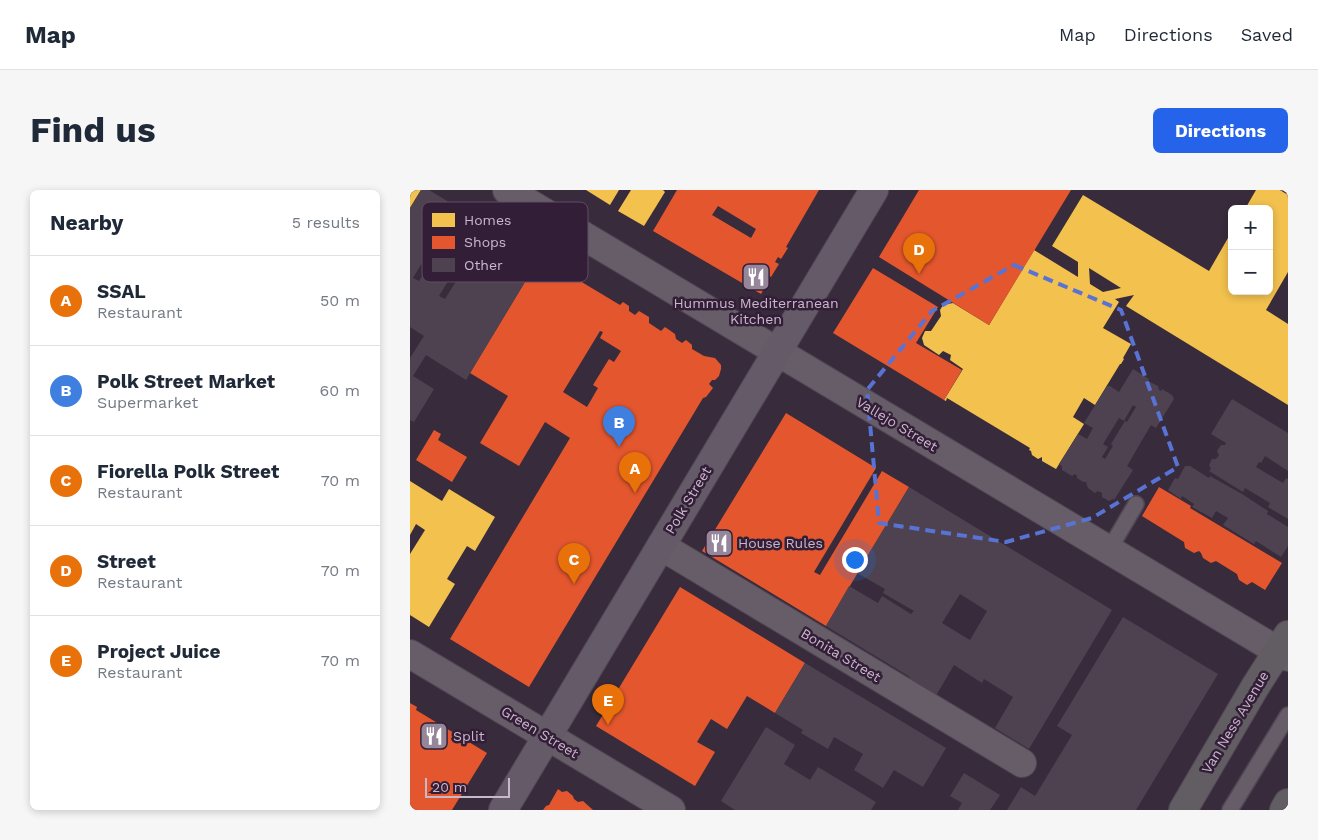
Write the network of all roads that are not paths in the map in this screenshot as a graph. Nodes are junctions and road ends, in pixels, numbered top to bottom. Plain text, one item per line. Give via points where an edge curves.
1 (507, 190) edge
2 (874, 190) edge
3 (527, 202) edge
4 (588, 239) edge
5 (777, 352) junction
6 (1136, 504) dead end
7 (661, 546) junction
8 (1109, 550) junction
9 (1285, 648) edge
10 (410, 654) edge
11 (1288, 715) edge
12 (547, 736) junction
13 (1022, 763) dead end
14 (1288, 803) edge
15 (503, 810) edge
16 (671, 810) edge
17 (1183, 810) edge
18 (1230, 810) edge
19 (1284, 810) edge

1 - 3 street, Vallejo Street
2 - 5 street, Polk Street
4 - 5 street, Vallejo Street
5 - 7 street, Polk Street
5 - 8 street, Vallejo Street
6 - 8 lane
7 - 12 street, Polk Street
7 - 13 street, Bonita Street
8 - 9 street, Vallejo Street
9 - 17 highway, Van Ness Avenue via 1255,687
10 - 12 street, Green Street
11 - 18 lane
12 - 15 street, Polk Street
12 - 16 street, Green Street
14 - 19 highway

